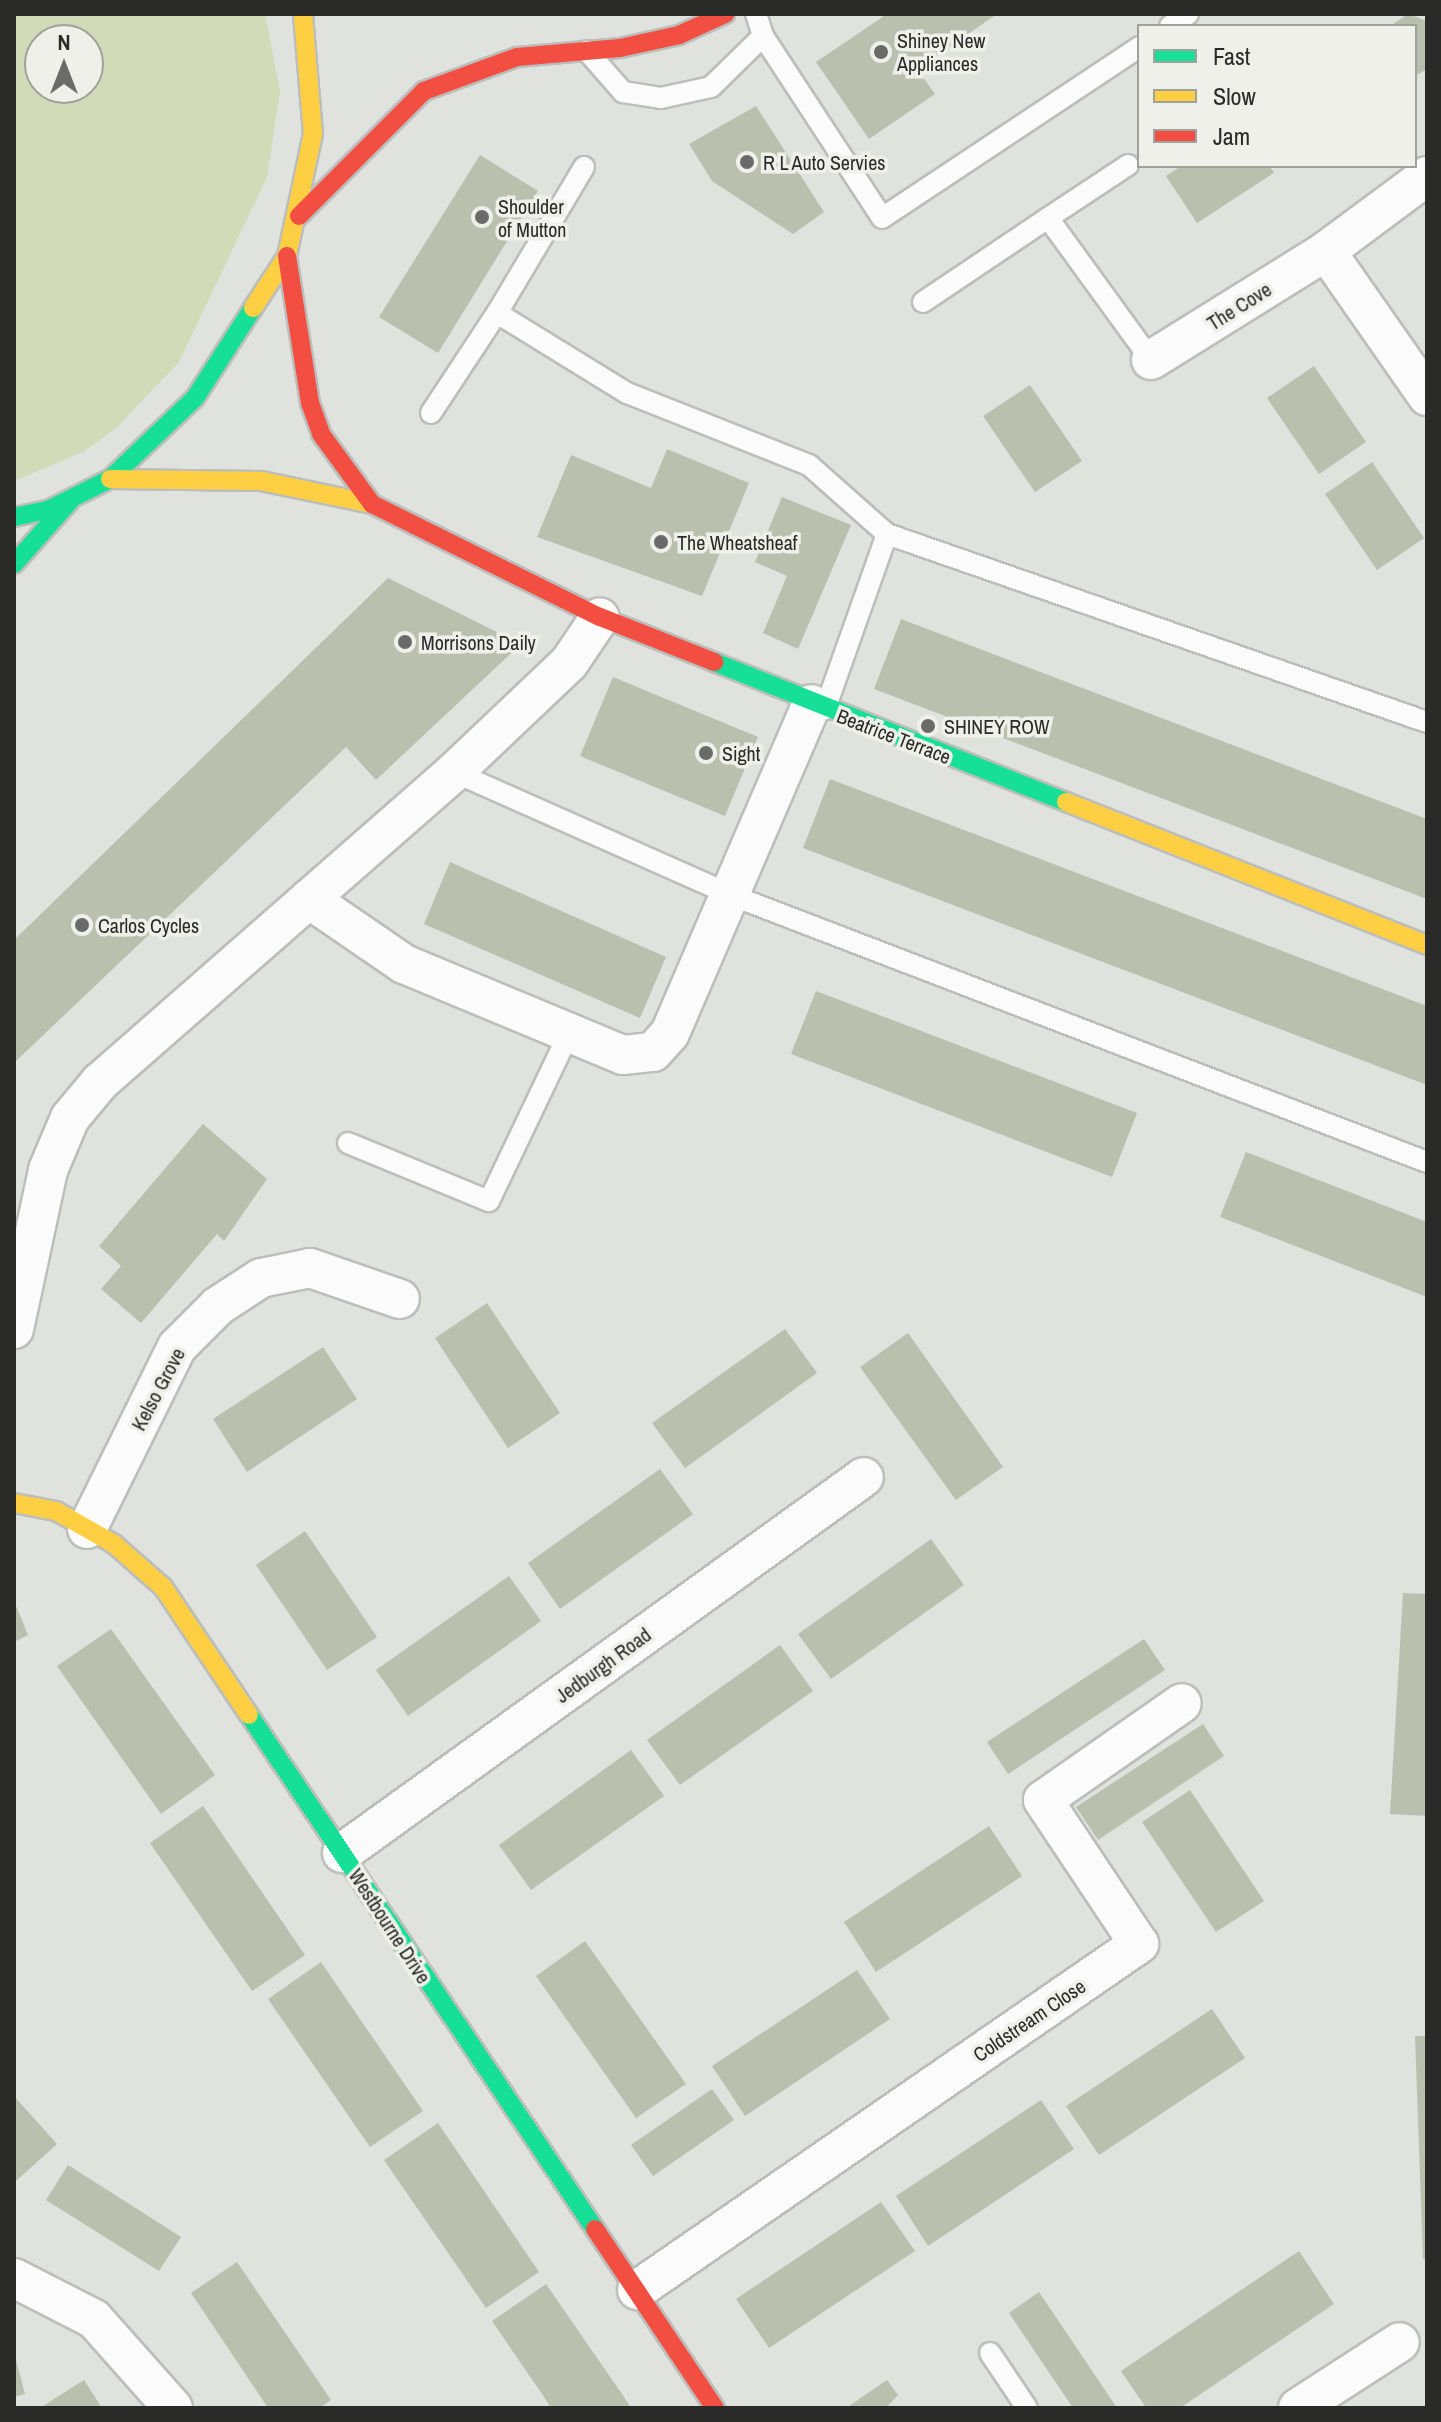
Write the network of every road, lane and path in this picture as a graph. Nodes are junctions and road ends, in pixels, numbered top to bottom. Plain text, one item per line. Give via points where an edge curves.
1 (303, 14) edge
2 (725, 14) edge
3 (756, 14) edge
4 (763, 36) junction
5 (1137, 48) edge
6 (587, 51) junction
7 (1128, 165) dead end
8 (584, 167) dead end
9 (1427, 176) edge
10 (299, 216) junction
11 (1048, 218) junction
12 (1326, 251) junction
13 (287, 256) junction
14 (923, 302) dead end
15 (497, 313) junction
16 (1151, 360) joint
17 (1427, 396) edge
18 (431, 413) dead end
19 (110, 479) junction
20 (70, 501) junction
21 (372, 504) junction
22 (14, 517) edge
23 (887, 534) junction
24 (14, 564) edge
25 (600, 617) junction
26 (818, 706) junction
27 (1427, 722) edge
28 (454, 772) junction
29 (731, 895) junction
30 (309, 899) junction
31 (1427, 945) edge
32 (569, 1033) junction
33 (348, 1143) dead end
34 (1427, 1162) edge
35 (400, 1299) dead end
36 (14, 1329) edge
37 (864, 1477) dead end
38 (14, 1503) edge
39 (87, 1529) junction
40 (1182, 1703) dead end
41 (342, 1853) junction
42 (14, 2278) edge
43 (637, 2290) junction
44 (1400, 2342) dead end
45 (990, 2353) dead end
46 (173, 2408) edge
47 (715, 2408) edge
48 (1027, 2408) edge
49 (1298, 2408) edge

1 - 10 main road via 313,134
2 - 6 main road via 679,35
3 - 4 lane
4 - 5 lane via 882,218
4 - 6 lane via 711,87 661,98 623,92
6 - 10 main road via 517,57 424,91
7 - 11 lane
8 - 15 lane
9 - 12 street, The Cove
10 - 13 main road
11 - 14 lane
11 - 16 lane
12 - 16 street, The Cove
12 - 17 street
13 - 19 main road via 195,398
13 - 21 main road via 310,403 321,434
15 - 18 lane
15 - 23 lane via 627,393 809,465
19 - 20 main road
19 - 21 main road via 261,481
20 - 22 main road
20 - 24 main road
21 - 25 main road, Beatrice Terrace
23 - 26 lane
23 - 27 lane
25 - 26 main road, Beatrice Terrace
25 - 28 street via 569,663
26 - 29 street
26 - 31 main road, Beatrice Terrace
28 - 29 lane
28 - 30 street
29 - 32 street via 670,1033 653,1052 623,1055
29 - 34 lane
30 - 32 street via 404,964
30 - 36 street via 100,1082 70,1118 48,1170
32 - 33 lane via 489,1201
35 - 39 street, Kelso Grove via 310,1268 261,1278 218,1306 177,1347
37 - 41 street, Jedburgh Road
38 - 39 main road, Westbourne Drive via 56,1511
39 - 41 main road, Westbourne Drive via 163,1587
40 - 43 street, Coldstream Close via 1043,1800 1139,1944
41 - 43 main road, Westbourne Drive
42 - 46 street via 94,2319
43 - 47 main road, Westbourne Drive
44 - 49 street
45 - 48 lane

